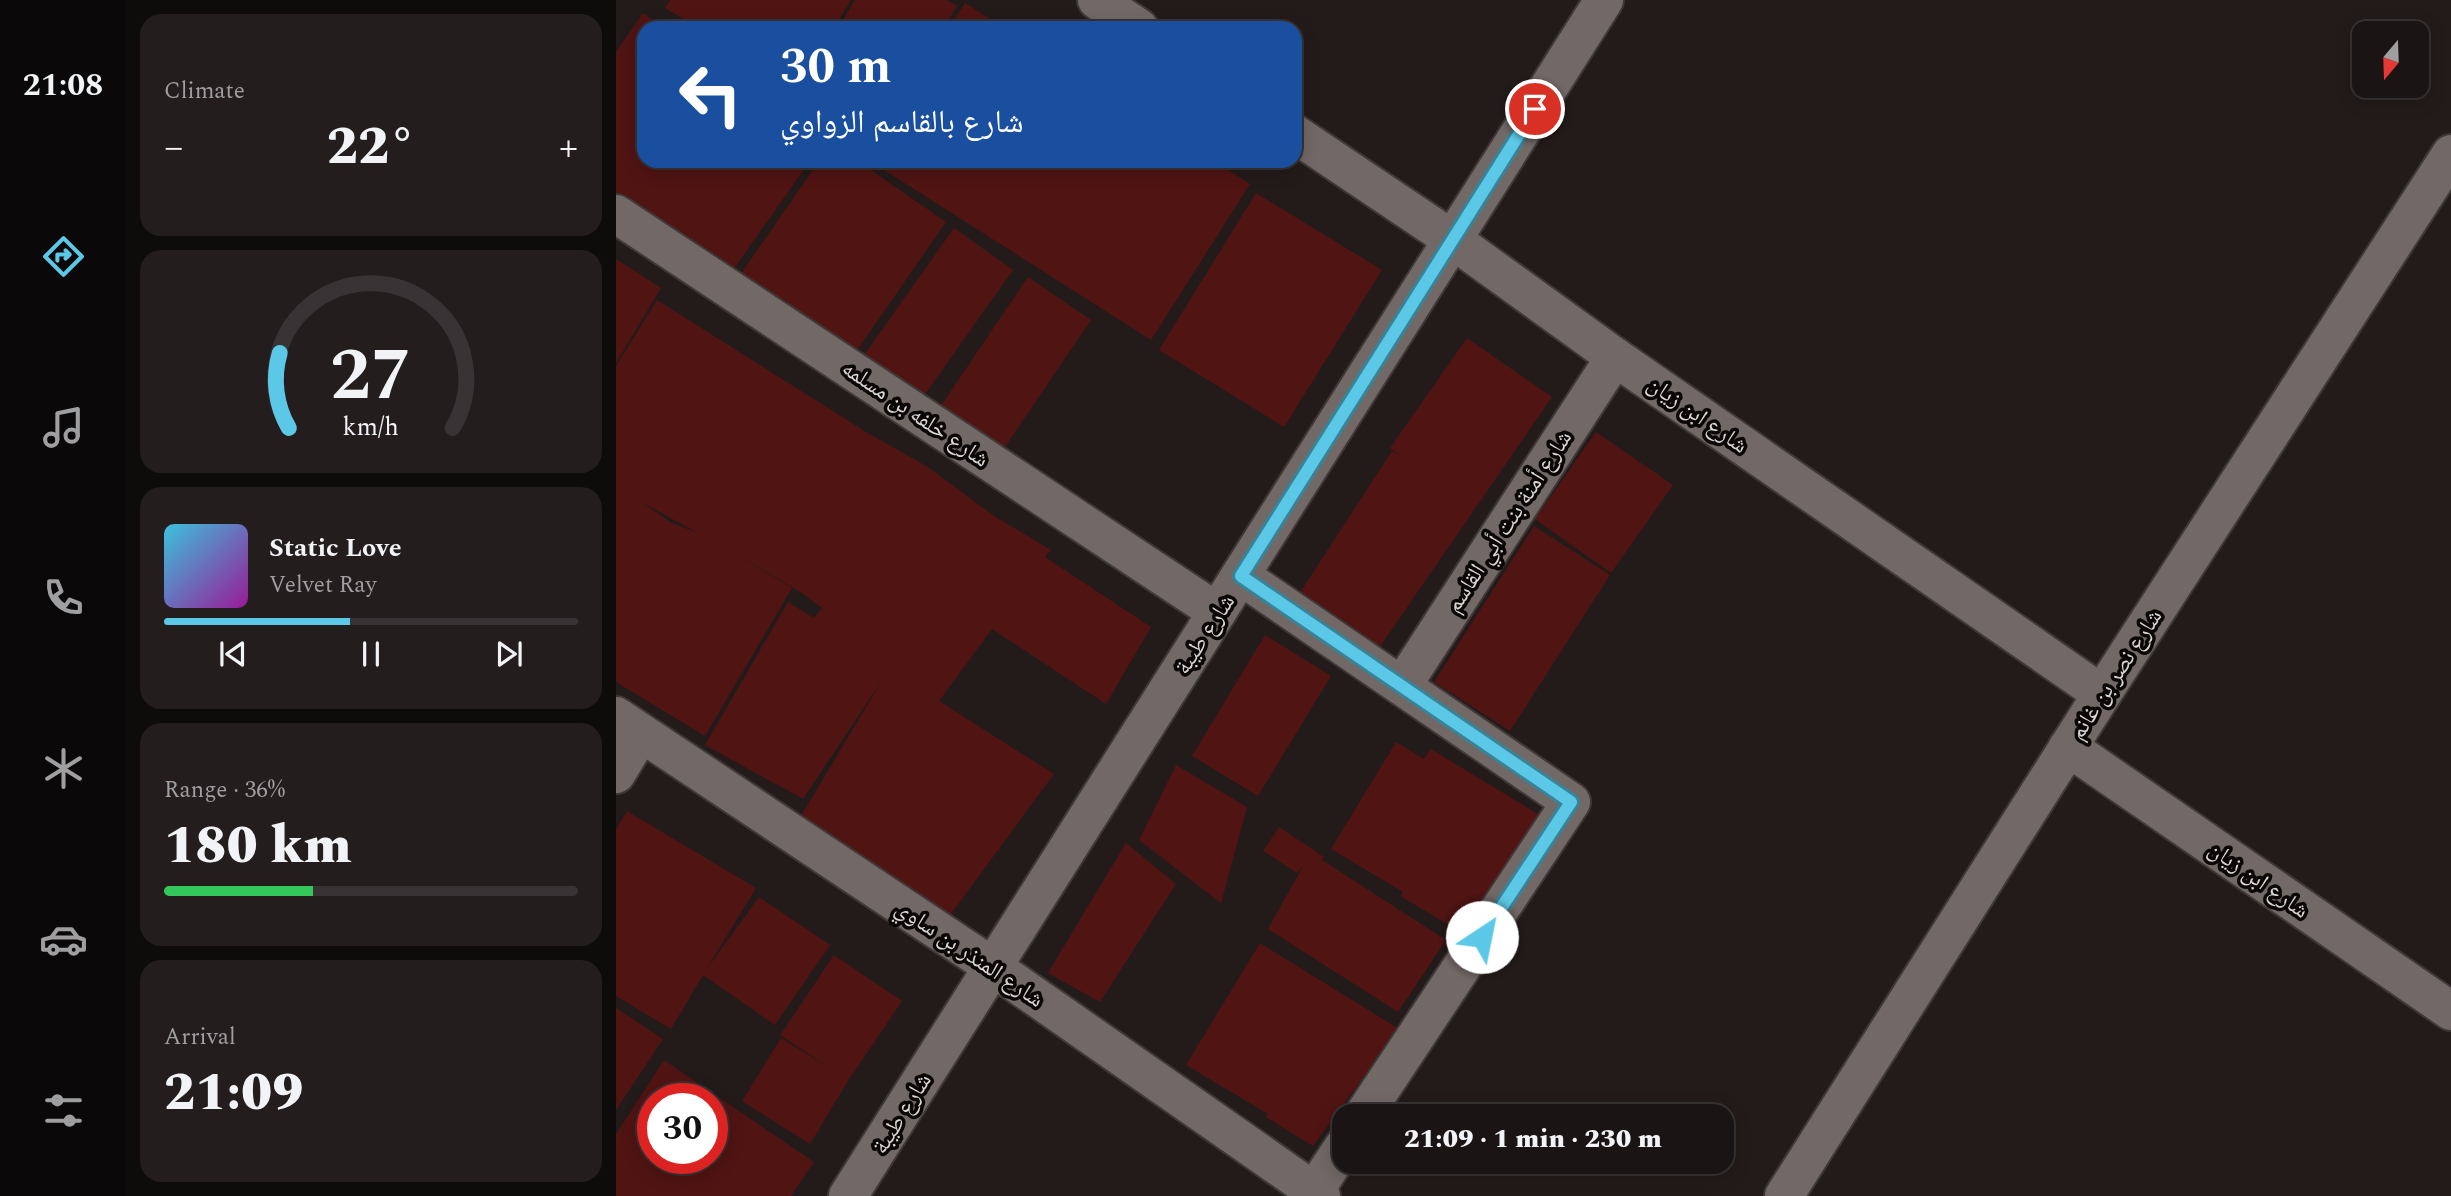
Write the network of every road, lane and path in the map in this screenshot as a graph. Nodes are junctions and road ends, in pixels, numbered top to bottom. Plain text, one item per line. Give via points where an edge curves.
1 (1097, 0) edge
2 (1604, 0) edge
3 (1128, 21) edge
4 (1302, 139) edge
5 (2451, 154) edge
6 (616, 214) edge
7 (1452, 240) junction
8 (1615, 357) junction
9 (1241, 576) junction
10 (1217, 612) junction
11 (1402, 686) junction
12 (2102, 694) junction
13 (629, 724) edge
14 (2068, 747) junction
15 (616, 774) edge
16 (993, 967) junction
17 (2451, 1010) edge
18 (1371, 1104) edge
19 (1332, 1167) edge
20 (1317, 1194) edge
21 (848, 1196) edge
22 (1784, 1196) edge

1 - 3 street
2 - 7 street, شارع طيبة
4 - 7 street, شارع ابن زيان
5 - 12 street, شارع نصر بن غانم
6 - 10 street, شارع خلفه بن مسلمه
7 - 8 street, شارع ابن زيان
7 - 9 street, شارع طيبة
8 - 11 street, شارع أمنة بنت أبي القاسم
8 - 12 street, شارع ابن زيان
9 - 10 street, شارع طيبة
9 - 11 street
10 - 16 street, شارع طيبة
11 - 18 street via 1571,802
12 - 14 street, شارع نصر بن غانم
13 - 15 street
13 - 16 street, شارع المنذر بن ساوي
14 - 17 street, شارع ابن زيان
14 - 22 street, شارع نصر بن غانم
16 - 20 street, شارع المنذر بن ساوي
16 - 21 street, شارع طيبة
19 - 20 street

